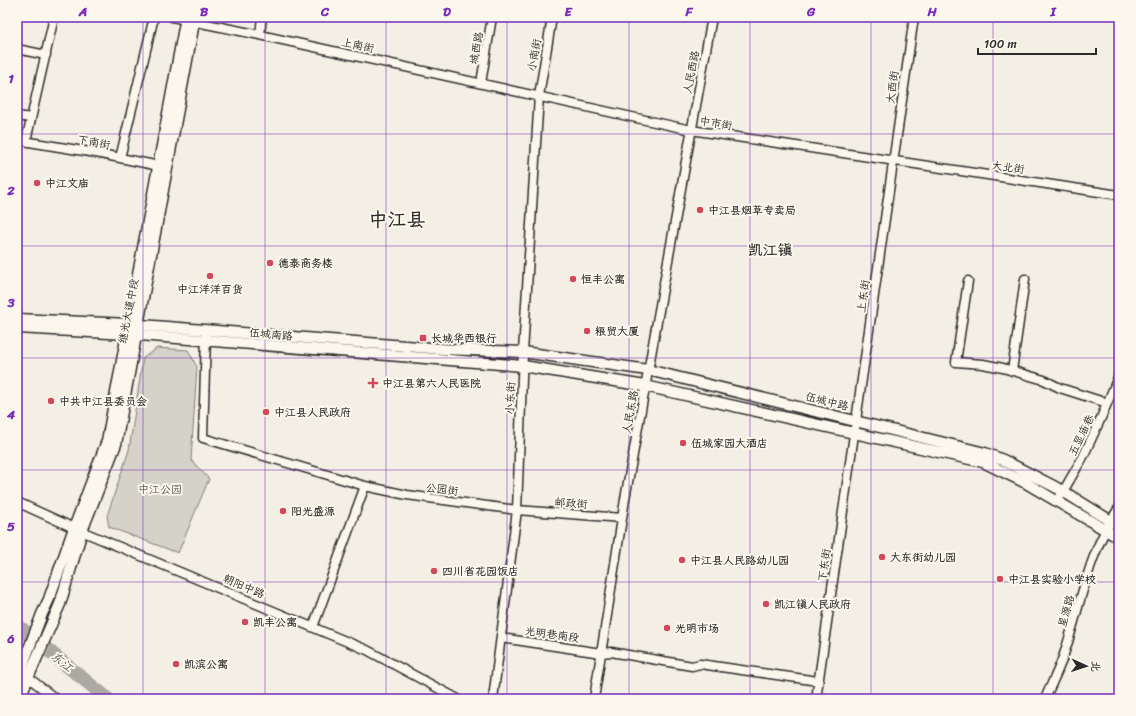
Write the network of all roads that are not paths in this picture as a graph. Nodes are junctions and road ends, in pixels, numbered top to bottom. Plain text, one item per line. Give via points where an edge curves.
1 (54, 17) edge
2 (154, 17) edge
3 (172, 17) edge
4 (262, 17) edge
5 (492, 17) edge
6 (552, 17) edge
7 (712, 17) edge
8 (914, 17) edge
9 (190, 19) edge
10 (260, 35) junction
11 (17, 49) edge
12 (46, 55) junction
13 (481, 83) junction
14 (539, 96) junction
15 (17, 116) edge
16 (31, 118) junction
17 (691, 130) junction
18 (17, 140) edge
19 (26, 141) junction
20 (120, 158) junction
21 (893, 161) junction
22 (163, 167) junction
23 (1119, 195) edge
24 (1025, 279) dead end
25 (968, 281) dead end
26 (17, 319) edge
27 (17, 328) edge
28 (132, 330) junction
29 (206, 336) junction
30 (523, 352) junction
31 (522, 366) junction
32 (648, 370) junction
33 (1012, 371) junction
34 (1119, 376) edge
35 (645, 386) junction
36 (1107, 403) junction
37 (856, 420) junction
38 (854, 433) junction
39 (365, 486) junction
40 (1063, 492) junction
41 (17, 502) edge
42 (1057, 502) junction
43 (1119, 508) edge
44 (518, 510) junction
45 (622, 518) junction
46 (1108, 526) junction
47 (1119, 526) edge
48 (78, 529) junction
49 (1119, 538) edge
50 (313, 627) junction
51 (500, 638) junction
52 (601, 653) junction
53 (20, 674) edge
54 (818, 681) junction
55 (19, 699) edge
56 (56, 699) edge
57 (458, 699) edge
58 (492, 699) edge
59 (594, 699) edge
60 (816, 699) edge
61 (1045, 699) edge

1 - 12 street
2 - 20 street
3 - 9 street, 上南街
4 - 10 street
5 - 13 street, 城西路
6 - 14 street, 小南街
7 - 17 street, 人民西路
8 - 21 street, 大西街
9 - 10 street, 上南街
9 - 22 main road, 继光大道中段
10 - 13 street, 上南街
11 - 12 street
12 - 16 street
13 - 14 street, 上南街
14 - 17 street, 中市街
14 - 30 street, 小东街
15 - 16 street
16 - 19 street
17 - 21 street, 中市街
17 - 32 street, 人民东路
18 - 19 street, 下南街
19 - 20 street, 下南街
20 - 22 street, 下南街
21 - 23 street, 大北街
21 - 37 street, 上东街
22 - 28 main road, 继光大道中段
24 - 33 street
25 - 33 street via 956,362 983,364
26 - 28 main road, 伍城南路
27 - 28 main road, 伍城南路
28 - 29 main road, 伍城南路
28 - 48 main road, 继光大道中段 via 108,442
29 - 30 main road, 伍城南路
29 - 31 main road, 伍城南路
29 - 39 street, 公园街 via 204,438
30 - 31 street, 小东街
30 - 32 main road, 伍城中路
31 - 35 main road
31 - 44 street, 小东街
32 - 35 street, 人民东路
32 - 37 main road, 伍城中路
33 - 36 street
34 - 36 street, 五显庙巷
35 - 38 main road
35 - 45 street, 人民东路
36 - 40 street, 五显庙巷 via 1083,457
37 - 38 street, 上东街
37 - 40 main road, 伍城中路 via 984,453
38 - 42 main road via 983,462
38 - 54 street, 下东街
39 - 44 street, 公园街 via 406,495
39 - 50 street
40 - 42 street, 五显庙巷
40 - 46 main road, 伍城中路
41 - 48 street, 朝阳中路
42 - 46 main road
43 - 46 street, 星源路
44 - 45 street, 邮政街
44 - 51 street, 小东街
45 - 52 street, 人民东路
46 - 47 main road
46 - 49 main road
46 - 61 street, 星源路 via 1088,573 1066,650
48 - 50 street, 朝阳中路
48 - 53 main road, 继光大道中段
48 - 53 main road, 继光大道中段 via 60,604
50 - 57 street, 朝阳中路 via 367,650
51 - 52 street, 光明巷南段
51 - 58 street, 小东街
52 - 54 street, 光明巷南段 via 611,652 692,666 700,664
52 - 59 street, 人民东路
53 - 55 main road
53 - 56 street
54 - 60 street, 下东街

